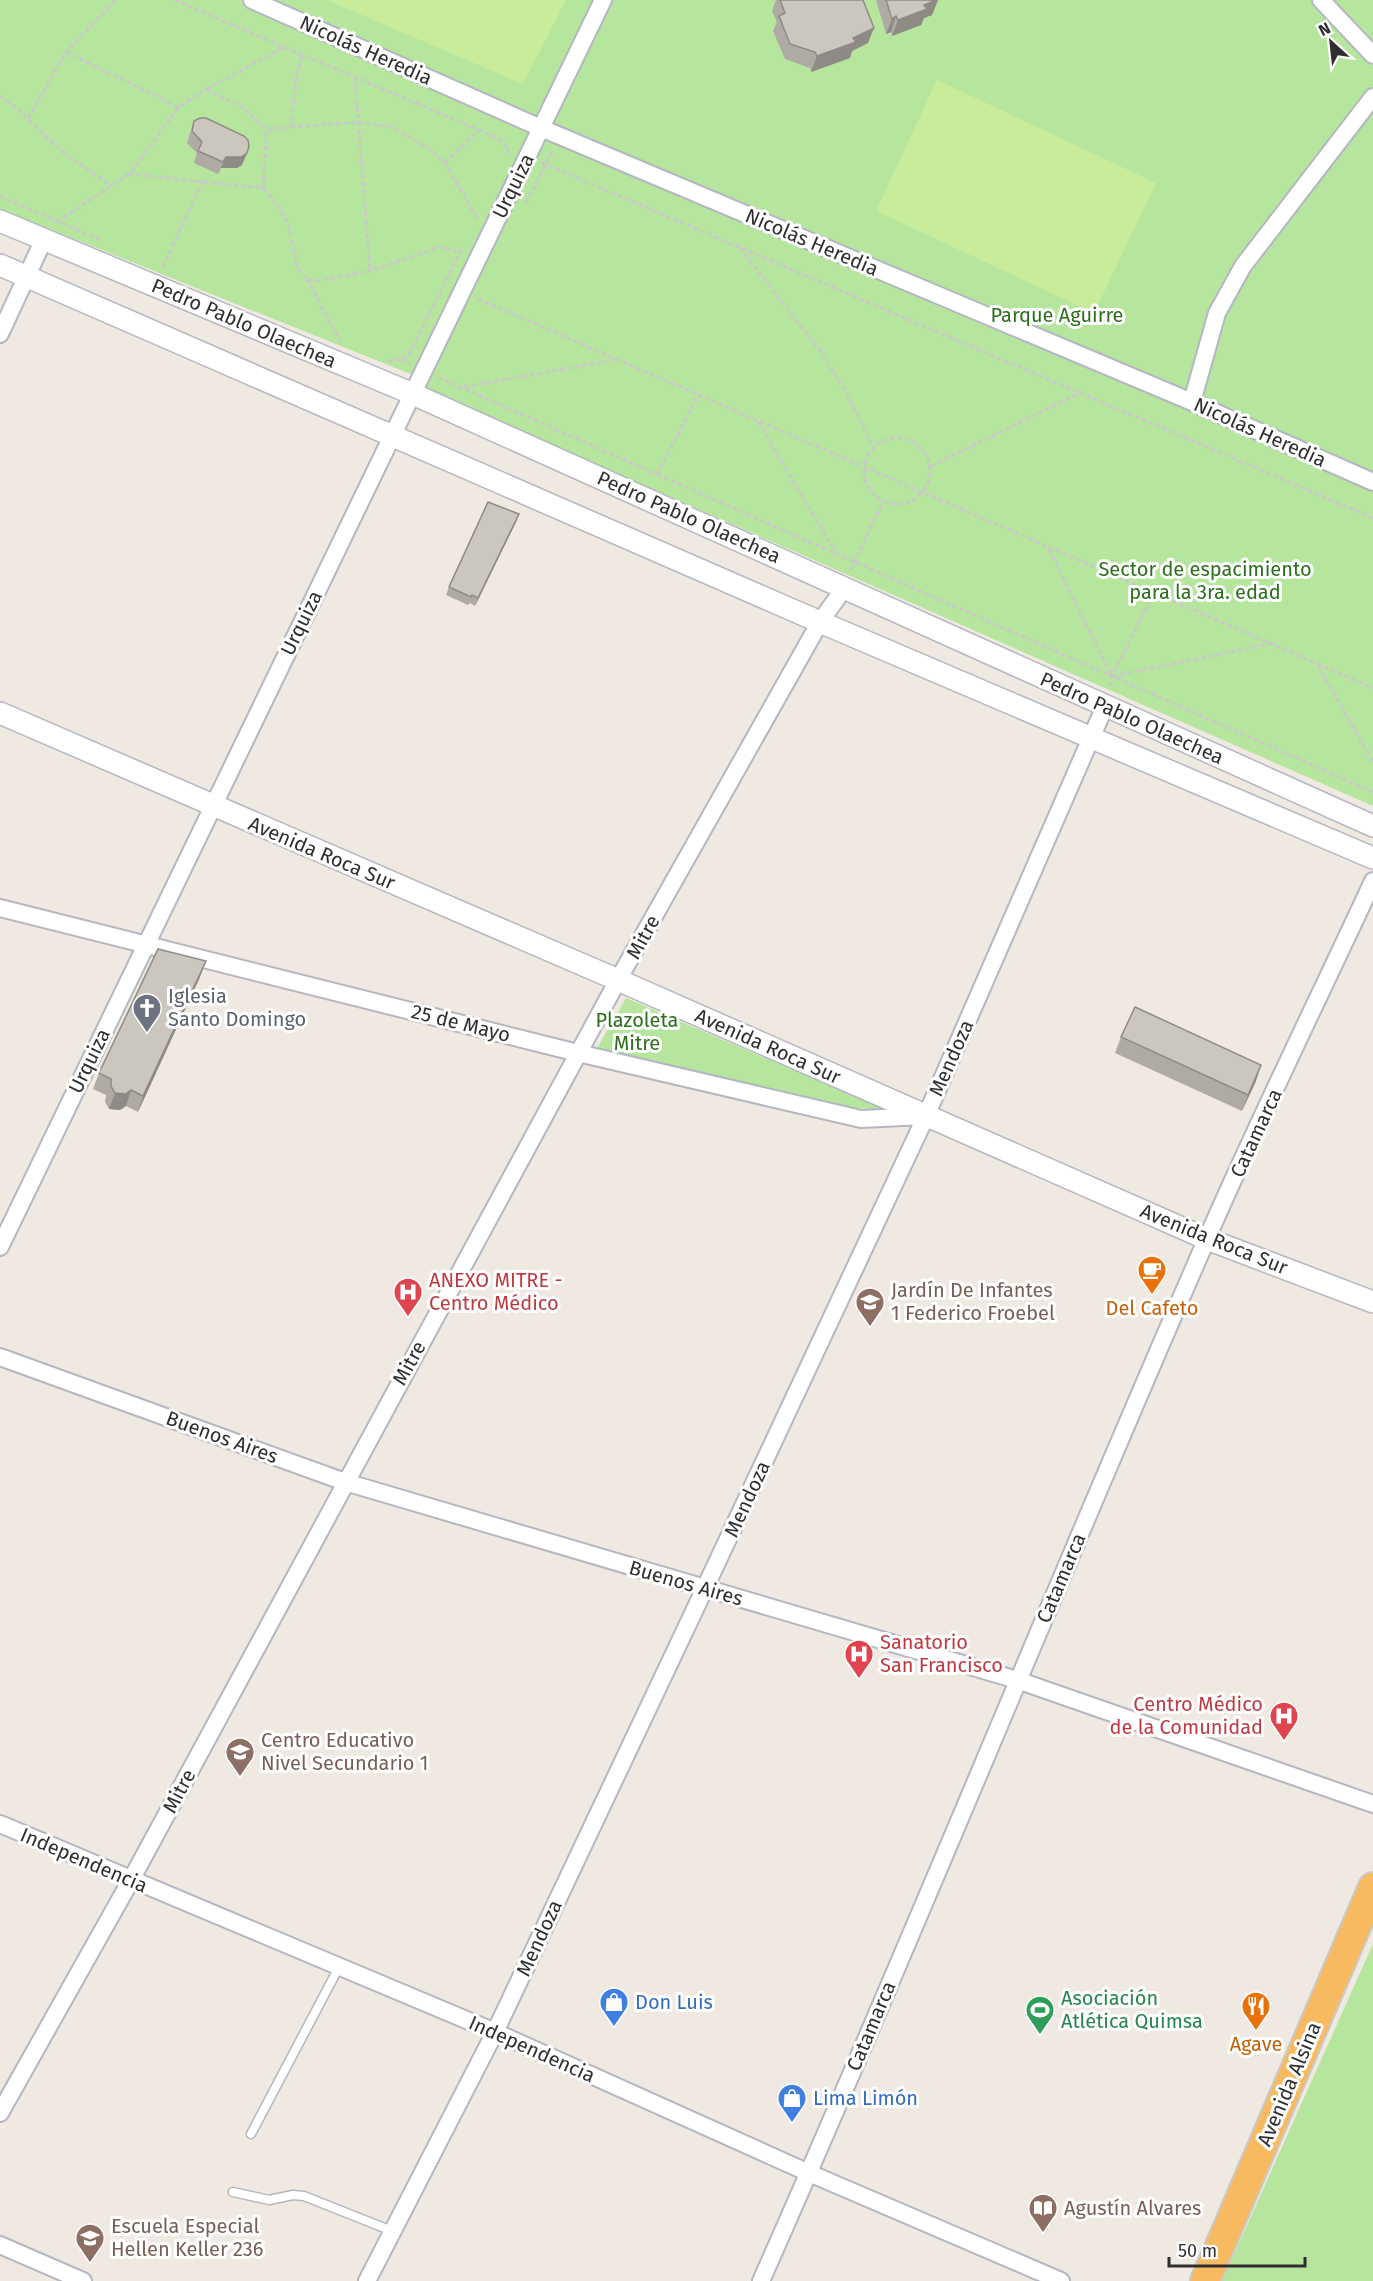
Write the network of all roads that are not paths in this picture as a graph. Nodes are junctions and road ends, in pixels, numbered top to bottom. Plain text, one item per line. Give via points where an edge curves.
1 (252, 0) edge
2 (603, 0) edge
3 (1321, 0) edge
4 (1373, 55) edge
5 (1373, 97) edge
6 (541, 128) junction
7 (0, 221) edge
8 (44, 239) junction
9 (0, 265) edge
10 (27, 276) junction
11 (0, 334) edge
12 (413, 394) junction
13 (1192, 402) junction
14 (392, 437) junction
15 (1373, 482) edge
16 (845, 587) junction
17 (820, 622) junction
18 (1106, 706) junction
19 (0, 713) edge
20 (1092, 739) junction
21 (213, 806) junction
22 (1373, 826) edge
23 (1373, 858) edge
24 (1373, 881) edge
25 (0, 908) edge
26 (145, 943) junction
27 (618, 980) junction
28 (578, 1053) junction
29 (926, 1116) junction
30 (1206, 1239) junction
31 (0, 1247) edge
32 (1373, 1302) edge
33 (0, 1357) edge
34 (345, 1482) junction
35 (705, 1588) junction
36 (1017, 1680) junction
37 (1373, 1804) edge
38 (0, 1824) edge
39 (131, 1880) junction
40 (1373, 1887) edge
41 (339, 1967) junction
42 (495, 2032) junction
43 (0, 2113) edge
44 (251, 2134) dead end
45 (809, 2173) junction
46 (234, 2192) dead end
47 (392, 2231) junction
48 (0, 2245) edge
49 (83, 2281) edge
50 (367, 2281) edge
51 (761, 2281) edge
52 (1061, 2281) edge
53 (1205, 2281) edge

1 - 6 street, Nicolás Heredia
2 - 6 street, Urquiza
3 - 4 street
5 - 13 street via 1227,292 1217,313
6 - 12 street, Urquiza
6 - 13 street, Nicolás Heredia
7 - 8 street, Pedro Pablo Olaechea
8 - 10 street
8 - 12 street, Pedro Pablo Olaechea
9 - 10 street, Pedro Pablo Olaechea
10 - 11 street
10 - 14 street, Pedro Pablo Olaechea
12 - 14 street, Urquiza
12 - 16 street, Pedro Pablo Olaechea
13 - 15 street, Nicolás Heredia
14 - 17 street, Pedro Pablo Olaechea
14 - 21 street, Urquiza
16 - 17 street, Mitre
16 - 18 street, Pedro Pablo Olaechea
17 - 20 street, Pedro Pablo Olaechea
17 - 27 street, Mitre
18 - 20 street, Mendoza
18 - 22 street, Pedro Pablo Olaechea
19 - 21 street, Avenida Roca Sur
20 - 23 street, Pedro Pablo Olaechea
20 - 29 street, Mendoza
21 - 26 street, Urquiza
21 - 27 street, Avenida Roca Sur
24 - 30 street, Catamarca
25 - 26 street, 25 de Mayo
26 - 28 street, 25 de Mayo
26 - 31 street, Urquiza
27 - 28 street, Mitre
27 - 29 street, Avenida Roca Sur
28 - 29 street, 25 de Mayo via 861,1119
28 - 34 street, Mitre
29 - 30 street, Avenida Roca Sur
29 - 35 street, Mendoza
30 - 32 street, Avenida Roca Sur
30 - 36 street, Catamarca
33 - 34 street, Buenos Aires
34 - 35 street, Buenos Aires
34 - 39 street, Mitre
35 - 36 street, Buenos Aires
35 - 42 street, Mendoza
36 - 37 street, Buenos Aires
36 - 45 street, Catamarca
38 - 39 street, Independencia
39 - 41 street, Independencia
39 - 43 street, Mitre
40 - 53 highway, Avenida Alsina
41 - 42 street, Independencia
41 - 44 lane
42 - 45 street, Independencia
42 - 47 street, Mendoza
45 - 51 street, Catamarca
45 - 52 street, Independencia
46 - 47 lane via 269,2199 304,2196
47 - 50 street, Mendoza
48 - 49 street

